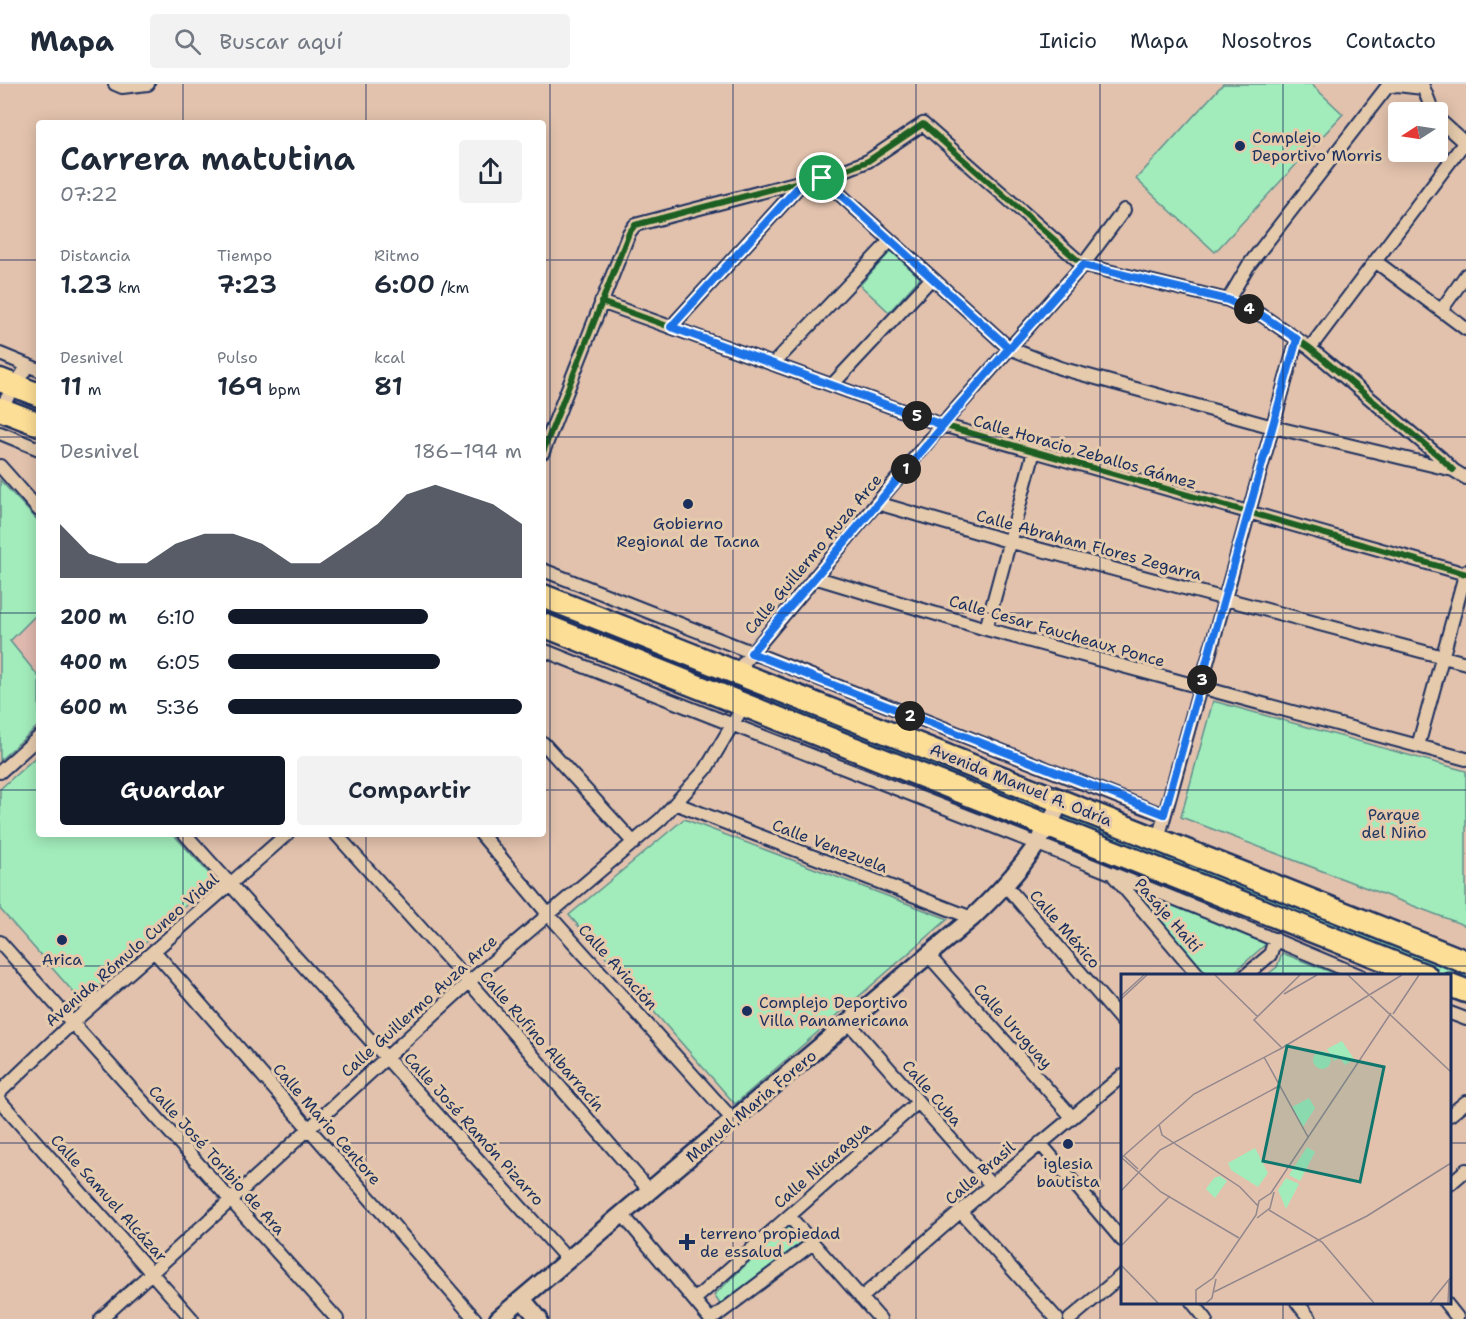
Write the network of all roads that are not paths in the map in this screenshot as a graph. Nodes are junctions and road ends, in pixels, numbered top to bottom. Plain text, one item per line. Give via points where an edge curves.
1 (148, 84) edge
2 (119, 85) edge
3 (1423, 86) edge
4 (1429, 102) edge
5 (1448, 128) edge
6 (1465, 144) edge
7 (822, 178) junction
8 (803, 182) junction
9 (1124, 210) dead end
10 (890, 242) junction
11 (1375, 261) junction
12 (1083, 265) junction
13 (1466, 275) edge
14 (933, 278) junction
15 (1228, 300) junction
16 (601, 302) junction
17 (1442, 309) junction
18 (671, 327) junction
19 (1466, 329) edge
20 (1297, 339) junction
21 (1009, 348) junction
22 (1310, 348) junction
23 (0, 354) edge
24 (773, 364) junction
25 (34, 368) edge
26 (8, 383) edge
27 (832, 386) junction
28 (36, 394) edge
29 (0, 409) edge
30 (36, 423) edge
31 (942, 425) junction
32 (1273, 427) junction
33 (0, 433) edge
34 (546, 444) edge
35 (36, 448) edge
36 (1034, 451) junction
37 (0, 466) edge
38 (1453, 470) junction
39 (1466, 478) edge
40 (877, 503) junction
41 (36, 507) edge
42 (1249, 513) junction
43 (1008, 541) junction
44 (546, 571) edge
45 (1466, 573) edge
46 (814, 577) junction
47 (546, 597) edge
48 (1224, 599) junction
49 (546, 626) edge
50 (986, 629) junction
51 (546, 651) edge
52 (751, 653) junction
53 (1443, 657) junction
54 (1466, 663) edge
55 (736, 672) junction
56 (771, 686) junction
57 (1200, 687) junction
58 (752, 708) junction
59 (732, 726) junction
60 (36, 740) edge
61 (546, 746) edge
62 (1418, 746) junction
63 (1466, 759) edge
64 (0, 772) edge
65 (1061, 801) junction
66 (677, 804) junction
67 (1164, 814) junction
68 (1045, 835) junction
69 (188, 837) edge
70 (284, 837) edge
71 (339, 837) edge
72 (483, 837) edge
73 (1158, 839) junction
74 (634, 843) junction
75 (1113, 876) junction
76 (231, 885) junction
77 (1006, 886) junction
78 (548, 914) junction
79 (972, 918) junction
80 (1275, 939) junction
81 (0, 942) edge
82 (154, 951) junction
83 (929, 956) junction
84 (1466, 962) edge
85 (1198, 974) edge
86 (1246, 974) edge
87 (1359, 974) edge
88 (1423, 974) edge
89 (469, 982) junction
90 (1451, 986) edge
91 (1466, 992) edge
92 (1451, 1014) edge
93 (1466, 1019) edge
94 (1121, 1020) edge
95 (72, 1023) junction
96 (849, 1023) junction
97 (388, 1057) junction
98 (1121, 1080) edge
99 (0, 1092) edge
100 (0, 1101) edge
101 (918, 1102) junction
102 (1466, 1102) edge
103 (1451, 1113) edge
104 (1072, 1117) junction
105 (734, 1121) junction
106 (308, 1128) junction
107 (1040, 1143) junction
108 (1466, 1170) edge
109 (1451, 1182) edge
110 (991, 1185) junction
111 (650, 1191) junction
112 (230, 1200) junction
113 (961, 1212) junction
114 (622, 1214) junction
115 (789, 1216) junction
116 (1121, 1239) edge
117 (813, 1243) junction
118 (568, 1260) junction
119 (151, 1270) junction
120 (1121, 1276) edge
121 (861, 1298) junction
122 (522, 1299) junction
123 (694, 1300) junction
124 (1194, 1304) edge
125 (1300, 1304) edge
126 (1447, 1304) edge
127 (1459, 1315) edge
128 (505, 1317) edge
129 (101, 1319) edge
130 (192, 1319) edge
131 (337, 1319) edge
132 (475, 1319) edge
133 (539, 1319) edge
134 (711, 1319) edge
135 (880, 1319) edge
136 (1057, 1319) edge
137 (1070, 1319) edge
138 (1206, 1319) edge
139 (1311, 1319) edge

1 - 2 street
3 - 4 street
3 - 15 street via 1387,87 1248,266
5 - 6 street
6 - 11 street
7 - 8 street
7 - 10 street
7 - 12 street via 868,161 923,124
8 - 16 street via 635,225
8 - 18 street
9 - 12 street, Calle Guillermo Auza Arce
10 - 14 street
10 - 24 street
11 - 17 street
11 - 22 street
12 - 15 street
12 - 21 street, Calle Guillermo Auza Arce
13 - 17 street
14 - 21 street
14 - 27 street
15 - 20 street via 1263,316
16 - 18 street, Calle Horacio Zeballos Gámez
16 - 34 street
17 - 19 street
18 - 24 street, Calle Horacio Zeballos Gámez
20 - 22 street
20 - 32 street
21 - 31 street, Calle Guillermo Auza Arce
21 - 32 street via 1060,368
22 - 38 street
23 - 25 street
24 - 27 street, Calle Horacio Zeballos Gámez
25 - 26 street
26 - 28 highway
26 - 29 street
27 - 31 street, Calle Horacio Zeballos Gámez
29 - 30 highway
31 - 36 street, Calle Horacio Zeballos Gámez
31 - 40 street, Calle Guillermo Auza Arce
32 - 38 street
32 - 42 street
33 - 35 street
36 - 42 street, Calle Horacio Zeballos Gámez
36 - 43 street
37 - 41 street
38 - 39 street
40 - 43 street, Calle Abraham Flores Zegarra
40 - 46 street, Calle Guillermo Auza Arce
42 - 45 street, Calle Horacio Zeballos Gámez
42 - 48 street
43 - 48 street, Calle Abraham Flores Zegarra
43 - 50 street
44 - 52 street, Avenida Manuel A. Odría
45 - 53 street
46 - 50 street, Calle Cesar Faucheaux Ponce
46 - 52 street, Calle Guillermo Auza Arce
47 - 55 highway, Avenida Manuel A. Odría
48 - 53 street, Calle Abraham Flores Zegarra
48 - 57 street
49 - 58 highway, Avenida Manuel A. Odría
50 - 57 street, Calle Cesar Faucheaux Ponce
51 - 59 street, Avenida Manuel A. Odría
52 - 55 street, Calle Guillermo Auza Arce
52 - 67 street, Avenida Manuel A. Odría
53 - 54 street, Calle Abraham Flores Zegarra
53 - 62 street
55 - 56 highway, Avenida Manuel A. Odría
56 - 58 highway
56 - 65 highway, Avenida Manuel A. Odría
57 - 62 street, Calle Cesar Faucheaux Ponce
57 - 67 street
58 - 59 street, Calle Guillermo Auza Arce
58 - 68 highway, Avenida Manuel A. Odría
59 - 66 street, Calle Guillermo Auza Arce via 706,769
59 - 68 street, Avenida Manuel A. Odría
60 - 64 street
61 - 74 street
62 - 63 street, Calle Cesar Faucheaux Ponce
65 - 68 street, Manuel Maria Forero
65 - 73 highway, Avenida Manuel A. Odría
66 - 74 street, Calle Guillermo Auza Arce
66 - 79 street, Calle Venezuela
67 - 73 street
68 - 75 street, Avenida Manuel A. Odría
68 - 77 street, Manuel Maria Forero
68 - 88 highway, Avenida Manuel A. Odría
69 - 76 street, Calle José Ramón Pizarro
70 - 76 street, Avenida Rómulo Cuneo Vidal
71 - 89 street, Calle Rufino Albarracín
72 - 78 street, Calle Aviación
73 - 84 highway, Avenida Manuel A. Odría
74 - 78 street, Calle Guillermo Auza Arce
75 - 80 street, Avenida Manuel A. Odría
75 - 85 street, Pasaje Haití
76 - 82 street, Avenida Rómulo Cuneo Vidal
76 - 97 street, Calle José Ramón Pizarro
77 - 79 street, Manuel Maria Forero
77 - 94 street, Calle México
78 - 89 street, Calle Guillermo Auza Arce
78 - 105 street, Calle Aviación
79 - 83 street, Manuel Maria Forero
80 - 86 street via 1270,955
80 - 87 street, Avenida Manuel A. Odría
81 - 95 street, Calle José Toribio de Ara
82 - 95 street, Avenida Rómulo Cuneo Vidal
82 - 106 street, Calle Mario Centore
83 - 96 street, Manuel Maria Forero
83 - 104 street, Calle Uruguay
89 - 97 street, Calle Guillermo Auza Arce
89 - 111 street, Calle Rufino Albarracín
90 - 91 highway
92 - 93 street
95 - 99 street, Avenida Rómulo Cuneo Vidal
95 - 112 street, Calle José Toribio de Ara
96 - 101 street, Calle Cuba
96 - 105 street, Manuel Maria Forero
97 - 106 street, Calle Guillermo Auza Arce
97 - 118 street, Calle José Ramón Pizarro
98 - 104 street, Calle Brasil
100 - 119 street, Calle Samuel Alcázar
101 - 110 street, Calle Cuba
101 - 115 street, Calle Nicaragua
102 - 103 street
104 - 107 street, Calle Brasil
105 - 111 street, Manuel Maria Forero
106 - 112 street, Calle Guillermo Auza Arce
106 - 132 street, Calle Mario Centore
107 - 110 street, Calle Brasil
107 - 116 street
108 - 109 street
110 - 113 street, Calle Brasil
111 - 114 street, Manuel Maria Forero
112 - 119 street, Calle Guillermo Auza Arce
112 - 131 street, Calle José Toribio de Ara
113 - 121 street, Calle Brasil
113 - 136 street
114 - 118 street, Manuel Maria Forero
114 - 123 street
115 - 117 street
115 - 123 street, Calle Nicaragua
117 - 121 street
117 - 134 street
118 - 122 street, Manuel Maria Forero
119 - 129 street, Calle Guillermo Auza Arce
119 - 130 street, Calle Samuel Alcázar
120 - 137 street
121 - 135 street
122 - 128 street, Manuel Maria Forero
122 - 133 street
123 - 134 street
124 - 138 street
125 - 139 street
126 - 127 street

